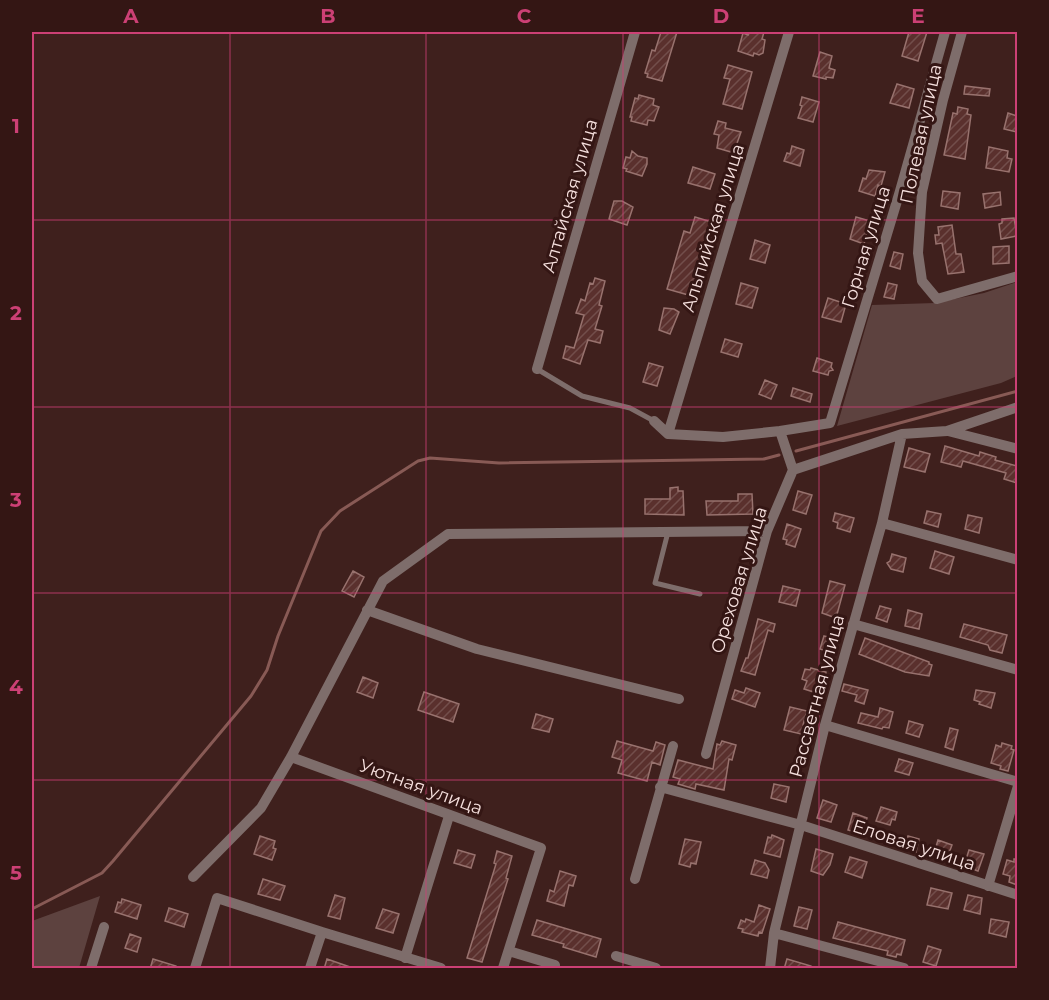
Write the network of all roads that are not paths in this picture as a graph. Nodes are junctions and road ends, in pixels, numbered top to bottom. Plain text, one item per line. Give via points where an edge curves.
1 (635, 32) edge
2 (789, 32) edge
3 (945, 32) edge
4 (962, 32) edge
5 (900, 191) junction
6 (922, 192) junction
7 (1017, 276) edge
8 (537, 369) joint
9 (1017, 407) edge
10 (654, 421) joint
11 (780, 431) junction
12 (947, 431) junction
13 (668, 434) junction
14 (902, 434) junction
15 (1017, 449) edge
16 (793, 470) junction
17 (882, 523) junction
18 (767, 531) junction
19 (668, 532) junction
20 (1017, 560) edge
21 (700, 594) dead end
22 (367, 610) junction
23 (853, 624) junction
24 (1017, 670) edge
25 (679, 699) dead end
26 (825, 724) junction
27 (673, 746) dead end
28 (706, 754) dead end
29 (291, 756) junction
30 (1017, 784) edge
31 (660, 787) junction
32 (449, 816) junction
33 (801, 825) junction
34 (193, 877) dead end
35 (634, 879) dead end
36 (988, 886) junction
37 (1017, 895) edge
38 (104, 927) dead end
39 (322, 932) junction
40 (774, 933) junction
41 (509, 951) junction
42 (616, 956) dead end
43 (405, 958) junction
44 (555, 965) dead end
45 (422, 966) edge
46 (91, 969) edge
47 (195, 969) edge
48 (310, 969) edge
49 (441, 969) edge
50 (503, 969) edge
51 (656, 969) edge
52 (770, 969) edge
53 (904, 969) edge

1 - 8 street, Алтайская улица
2 - 13 street, Альпийская улица
3 - 5 street, Горная улица
4 - 6 street, Полевая улица
5 - 6 street
5 - 11 street, Горная улица via 830,423
6 - 7 street, Полевая улица via 918,253 922,281 937,299
8 - 10 lane via 582,396 630,408
9 - 12 street
10 - 13 street
11 - 13 street via 723,437
11 - 16 street
12 - 14 street
12 - 15 street
14 - 16 street
14 - 17 street, Рассветная улица
16 - 18 street, Ореховая улица
17 - 20 street
17 - 23 street, Рассветная улица
18 - 19 street
18 - 28 street, Ореховая улица
19 - 21 lane via 655,583
19 - 22 street via 448,534 383,580
22 - 25 street via 477,649
22 - 29 street
23 - 24 street
23 - 26 street, Рассветная улица
26 - 30 street
26 - 33 street, Рассветная улица
27 - 31 street
29 - 32 street, Уютная улица
29 - 34 street via 261,808
30 - 36 street
31 - 33 street, Еловая улица
31 - 35 street
32 - 41 street, Уютная улица via 541,848
32 - 43 street
33 - 36 street, Еловая улица
33 - 40 street, Рассветная улица
36 - 37 street, Еловая улица
38 - 46 street
39 - 43 street
39 - 47 street via 217,898
39 - 48 street
40 - 52 street, Рассветная улица
40 - 53 street
41 - 44 street
41 - 50 street
42 - 51 street
43 - 45 street
45 - 49 street

